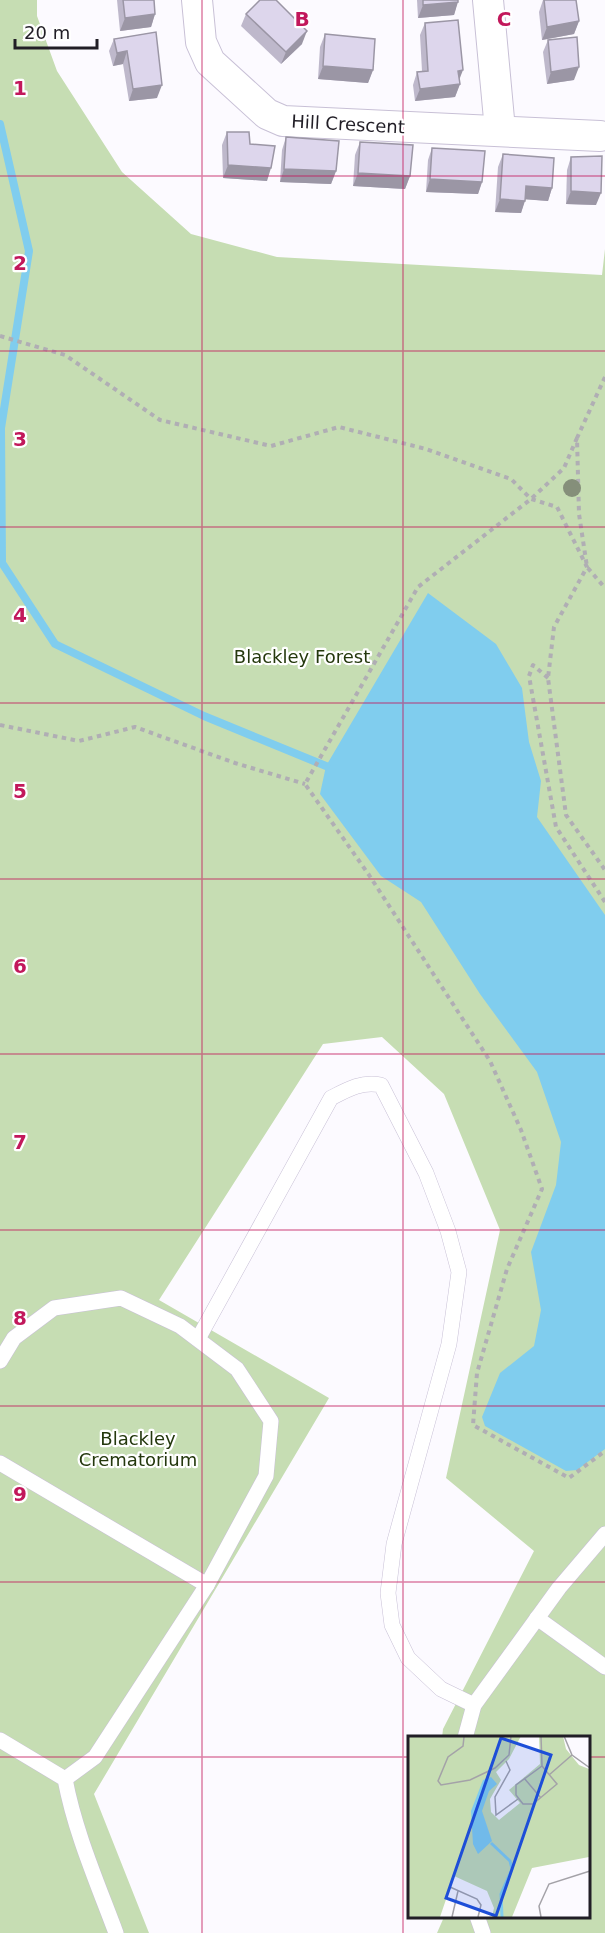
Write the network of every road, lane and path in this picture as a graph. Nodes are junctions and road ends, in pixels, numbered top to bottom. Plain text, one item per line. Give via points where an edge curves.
1 (197, 0) edge
2 (488, 0) edge
3 (500, 130) junction
4 (600, 136) dead end
5 (0, 336) edge
6 (605, 377) edge
7 (577, 438) junction
8 (531, 499) junction
9 (586, 567) junction
10 (605, 588) edge
11 (548, 678) junction
12 (0, 725) edge
13 (305, 784) junction
14 (605, 870) edge
15 (605, 902) edge
16 (198, 1339) junction
17 (0, 1361) edge
18 (605, 1451) edge
19 (0, 1463) edge
20 (605, 1534) edge
21 (207, 1585) junction
22 (537, 1618) junction
23 (605, 1667) edge
24 (474, 1705) junction
25 (466, 1736) edge
26 (0, 1740) edge
27 (65, 1779) junction
28 (477, 1918) edge
29 (116, 1933) edge
30 (483, 1933) edge

1 - 3 street, Hill Crescent via 201,42 210,62 275,118
2 - 3 street
3 - 4 street, Hill Crescent
5 - 8 path via 65,355 160,420 271,447 339,427 426,448 511,479
6 - 7 path
7 - 8 path via 564,468
7 - 9 path via 579,514
8 - 9 path via 557,507
8 - 13 path via 418,587
9 - 10 path
9 - 11 path via 554,627
11 - 14 path via 566,815
11 - 15 path via 533,665 529,676 556,827
12 - 13 path via 79,741 135,727
13 - 18 path via 369,874 490,1061 542,1189 507,1269 477,1373 473,1425 569,1478
16 - 17 lane via 180,1326 121,1298 54,1308 14,1338
16 - 21 lane via 237,1369 271,1421 266,1476
16 - 24 lane via 331,1098 369,1083 381,1085 426,1173 459,1272 449,1344 394,1544 388,1593 392,1625 408,1658 441,1689
19 - 21 lane
20 - 22 lane
21 - 27 lane via 94,1757
22 - 23 lane
22 - 24 lane
24 - 25 lane
26 - 27 lane
27 - 29 lane via 81,1840
28 - 30 lane

